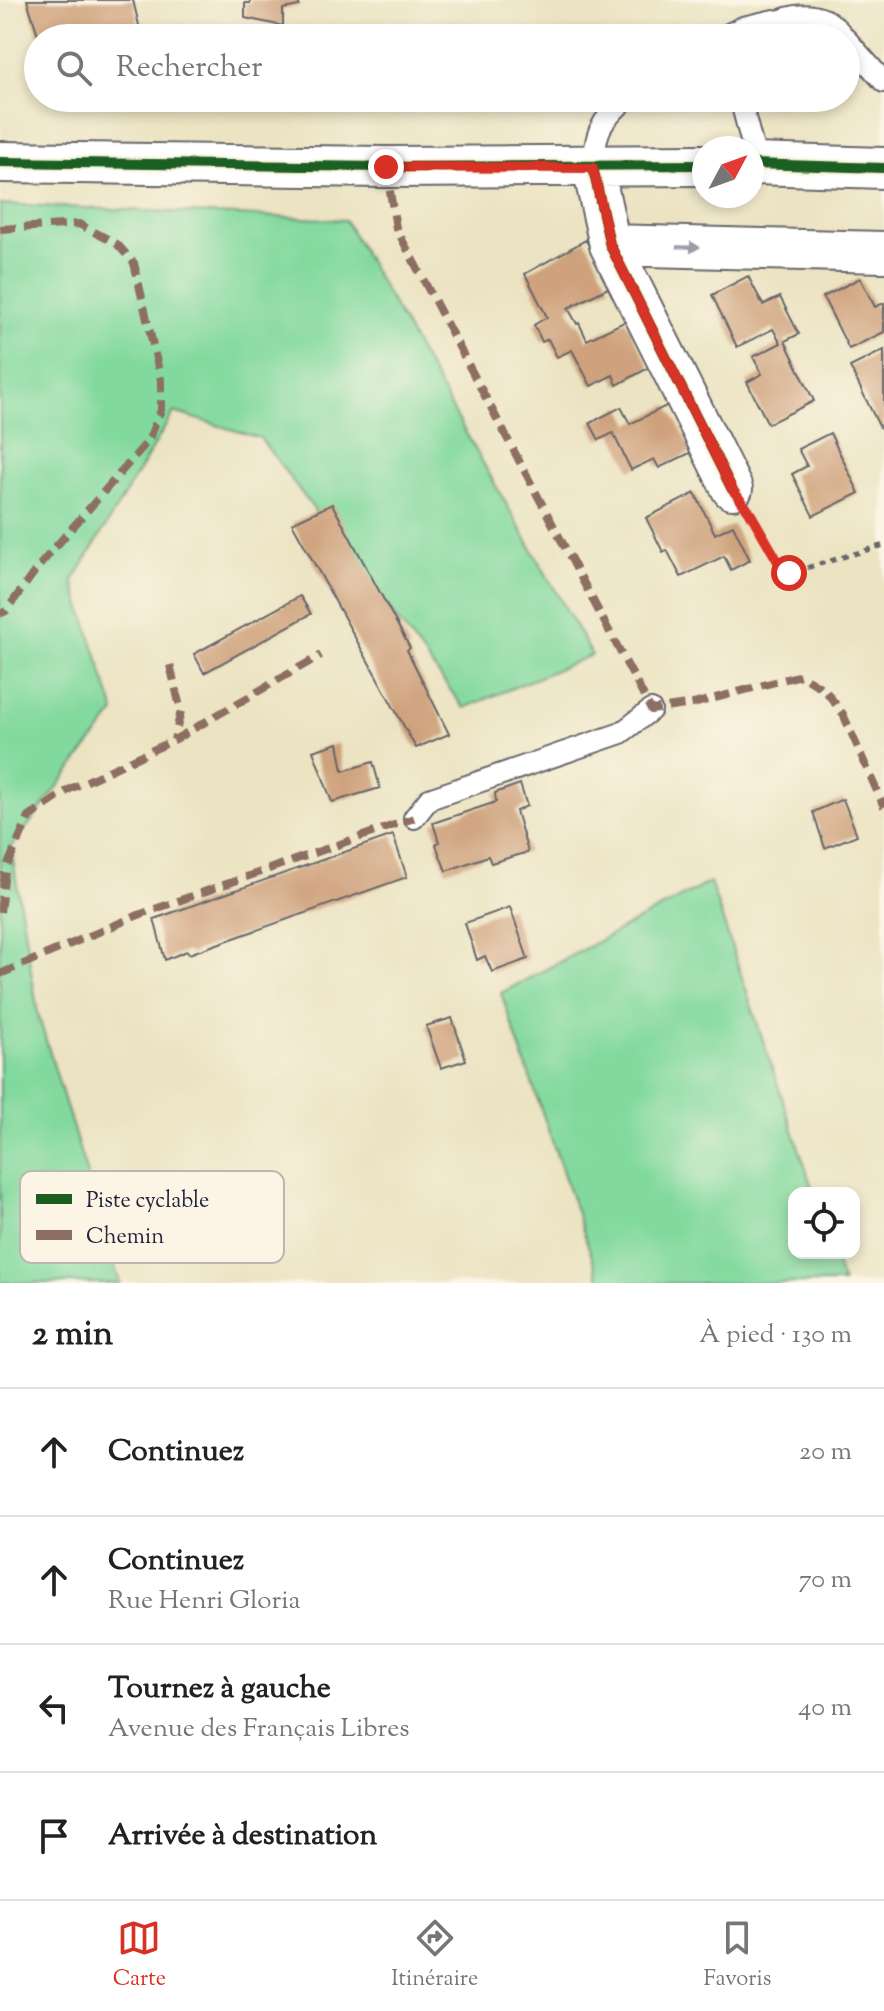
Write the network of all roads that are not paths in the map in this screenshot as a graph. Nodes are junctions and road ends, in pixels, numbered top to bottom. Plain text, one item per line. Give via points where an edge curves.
1 (782, 18) junction
2 (756, 24) edge
3 (770, 24) edge
4 (831, 24) edge
5 (860, 54) edge
6 (884, 82) edge
7 (611, 112) edge
8 (744, 112) edge
9 (750, 136) edge
10 (0, 162) edge
11 (764, 164) edge
12 (692, 165) edge
13 (593, 168) junction
14 (884, 168) edge
15 (610, 245) junction
16 (884, 252) edge
17 (732, 489) road end
18 (651, 710) dead end
19 (414, 818) dead end

1 - 2 lane
1 - 3 lane
1 - 4 lane via 808,16
5 - 6 lane
7 - 13 lane via 595,139
8 - 9 lane
10 - 13 street
11 - 14 street
12 - 13 street
13 - 15 street
15 -> 16 street
15 - 17 street
18 - 19 lane via 621,733 429,799

